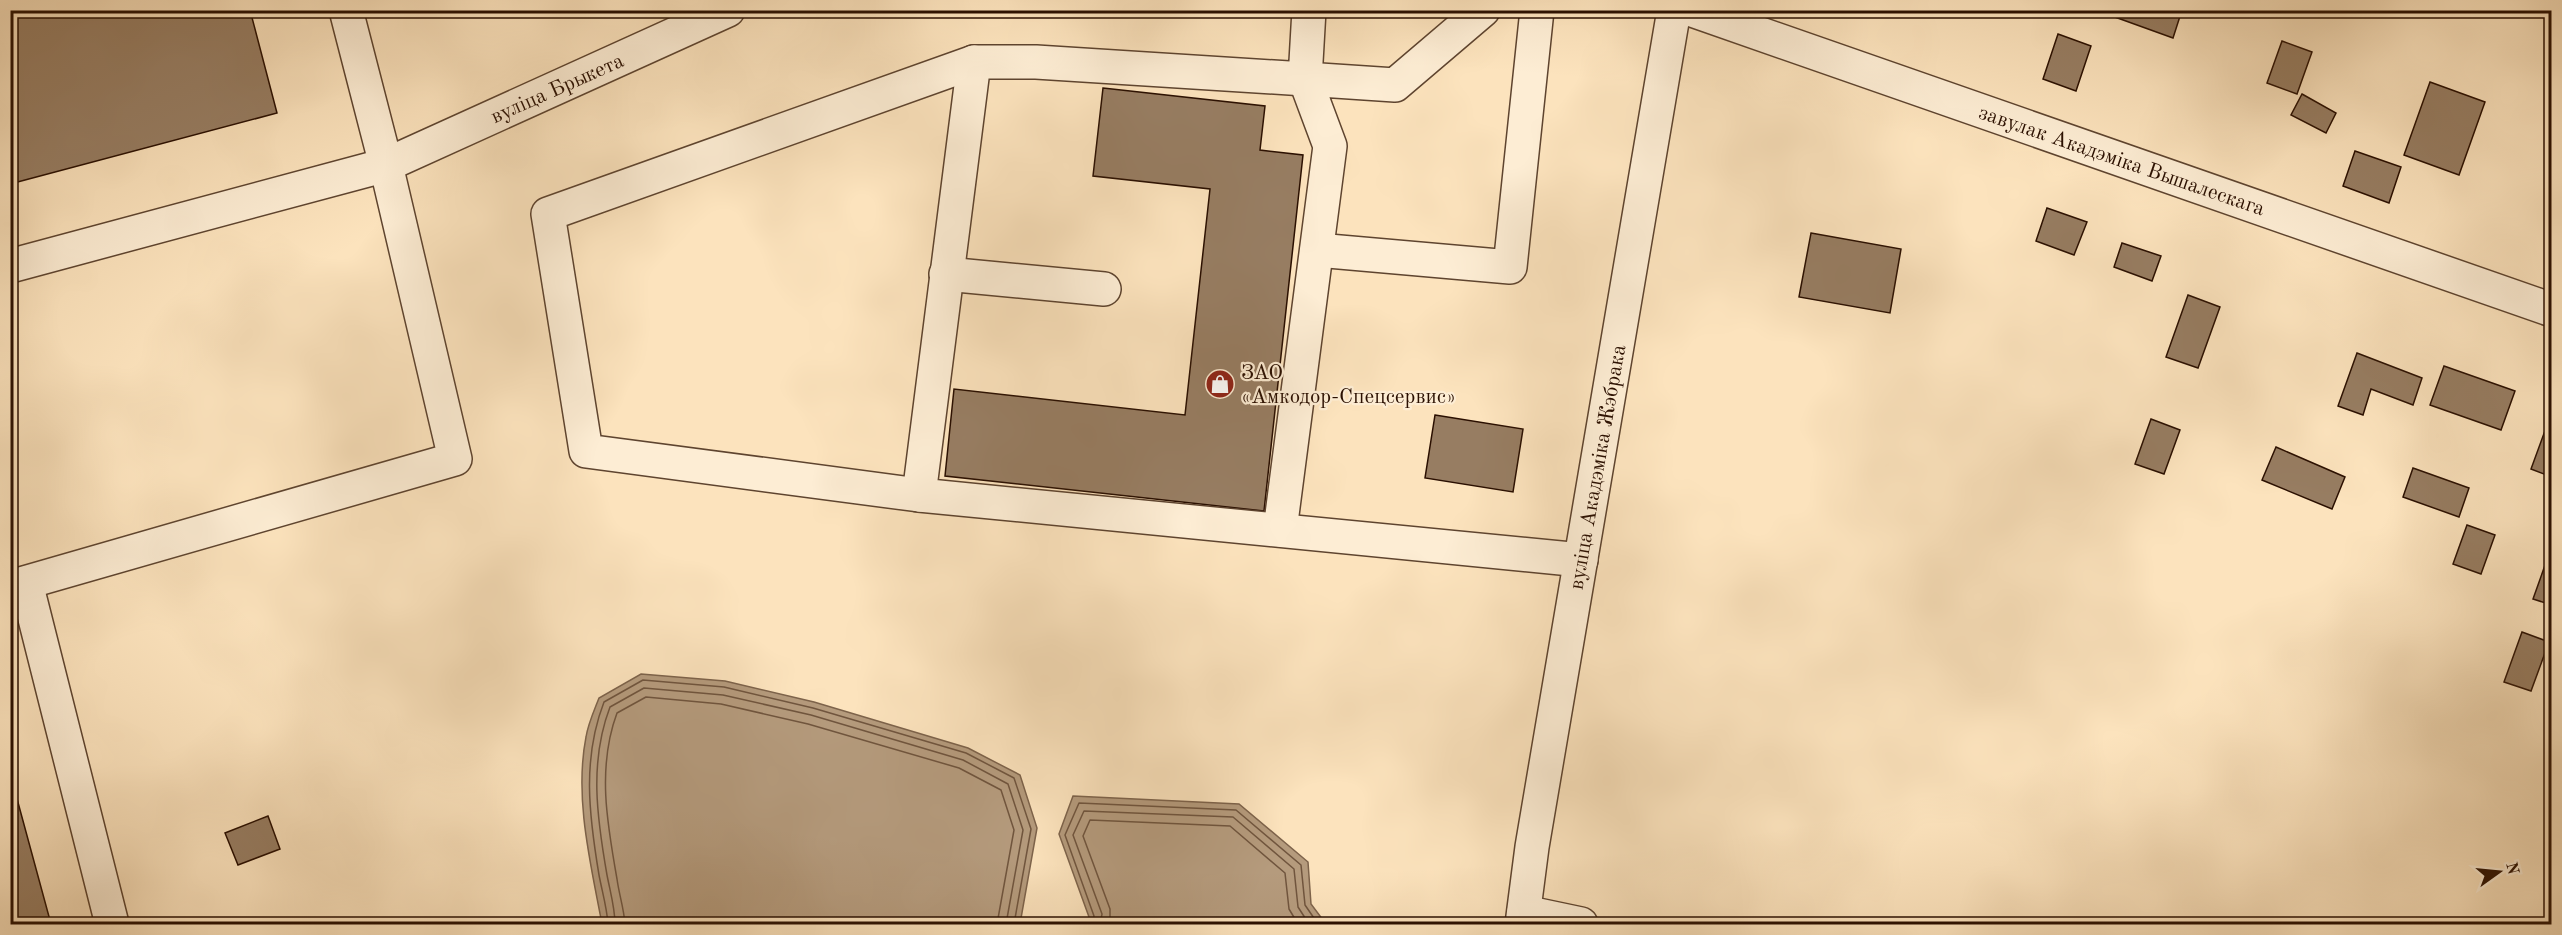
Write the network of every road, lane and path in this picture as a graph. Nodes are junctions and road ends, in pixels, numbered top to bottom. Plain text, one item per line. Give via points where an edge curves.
1 (346, 10) edge
2 (728, 10) edge
3 (1309, 10) edge
4 (1483, 10) edge
5 (1536, 10) edge
6 (1674, 10) edge
7 (1692, 10) edge
8 (974, 63) junction
9 (1305, 79) junction
10 (386, 165) junction
11 (1317, 250) junction
12 (10, 266) edge
13 (946, 274) junction
14 (1104, 289) dead end
15 (2552, 310) edge
16 (919, 495) junction
17 (1280, 530) junction
18 (1581, 560) junction
19 (18, 585) edge
20 (1523, 918) edge
21 (112, 924) edge
22 (1581, 924) edge

1 - 10 street
2 - 10 street, вуліца Брыкета
3 - 9 street
4 - 9 street via 1395,85
5 - 11 street via 1510,267
6 - 18 street, вуліца Акадэміка Жэбрака
7 - 15 street, завулак Акадэміка Вышалескага
8 - 9 street via 1036,62
8 - 13 street
8 - 16 street via 548,214 586,451
9 - 11 street via 1330,146
10 - 12 street, вуліца Брыкета
10 - 19 street via 455,459
11 - 17 street
13 - 14 street
13 - 16 street
16 - 17 street
17 - 18 street
18 - 20 street, вуліца Акадэміка Жэбрака
19 - 21 street
20 - 22 street

